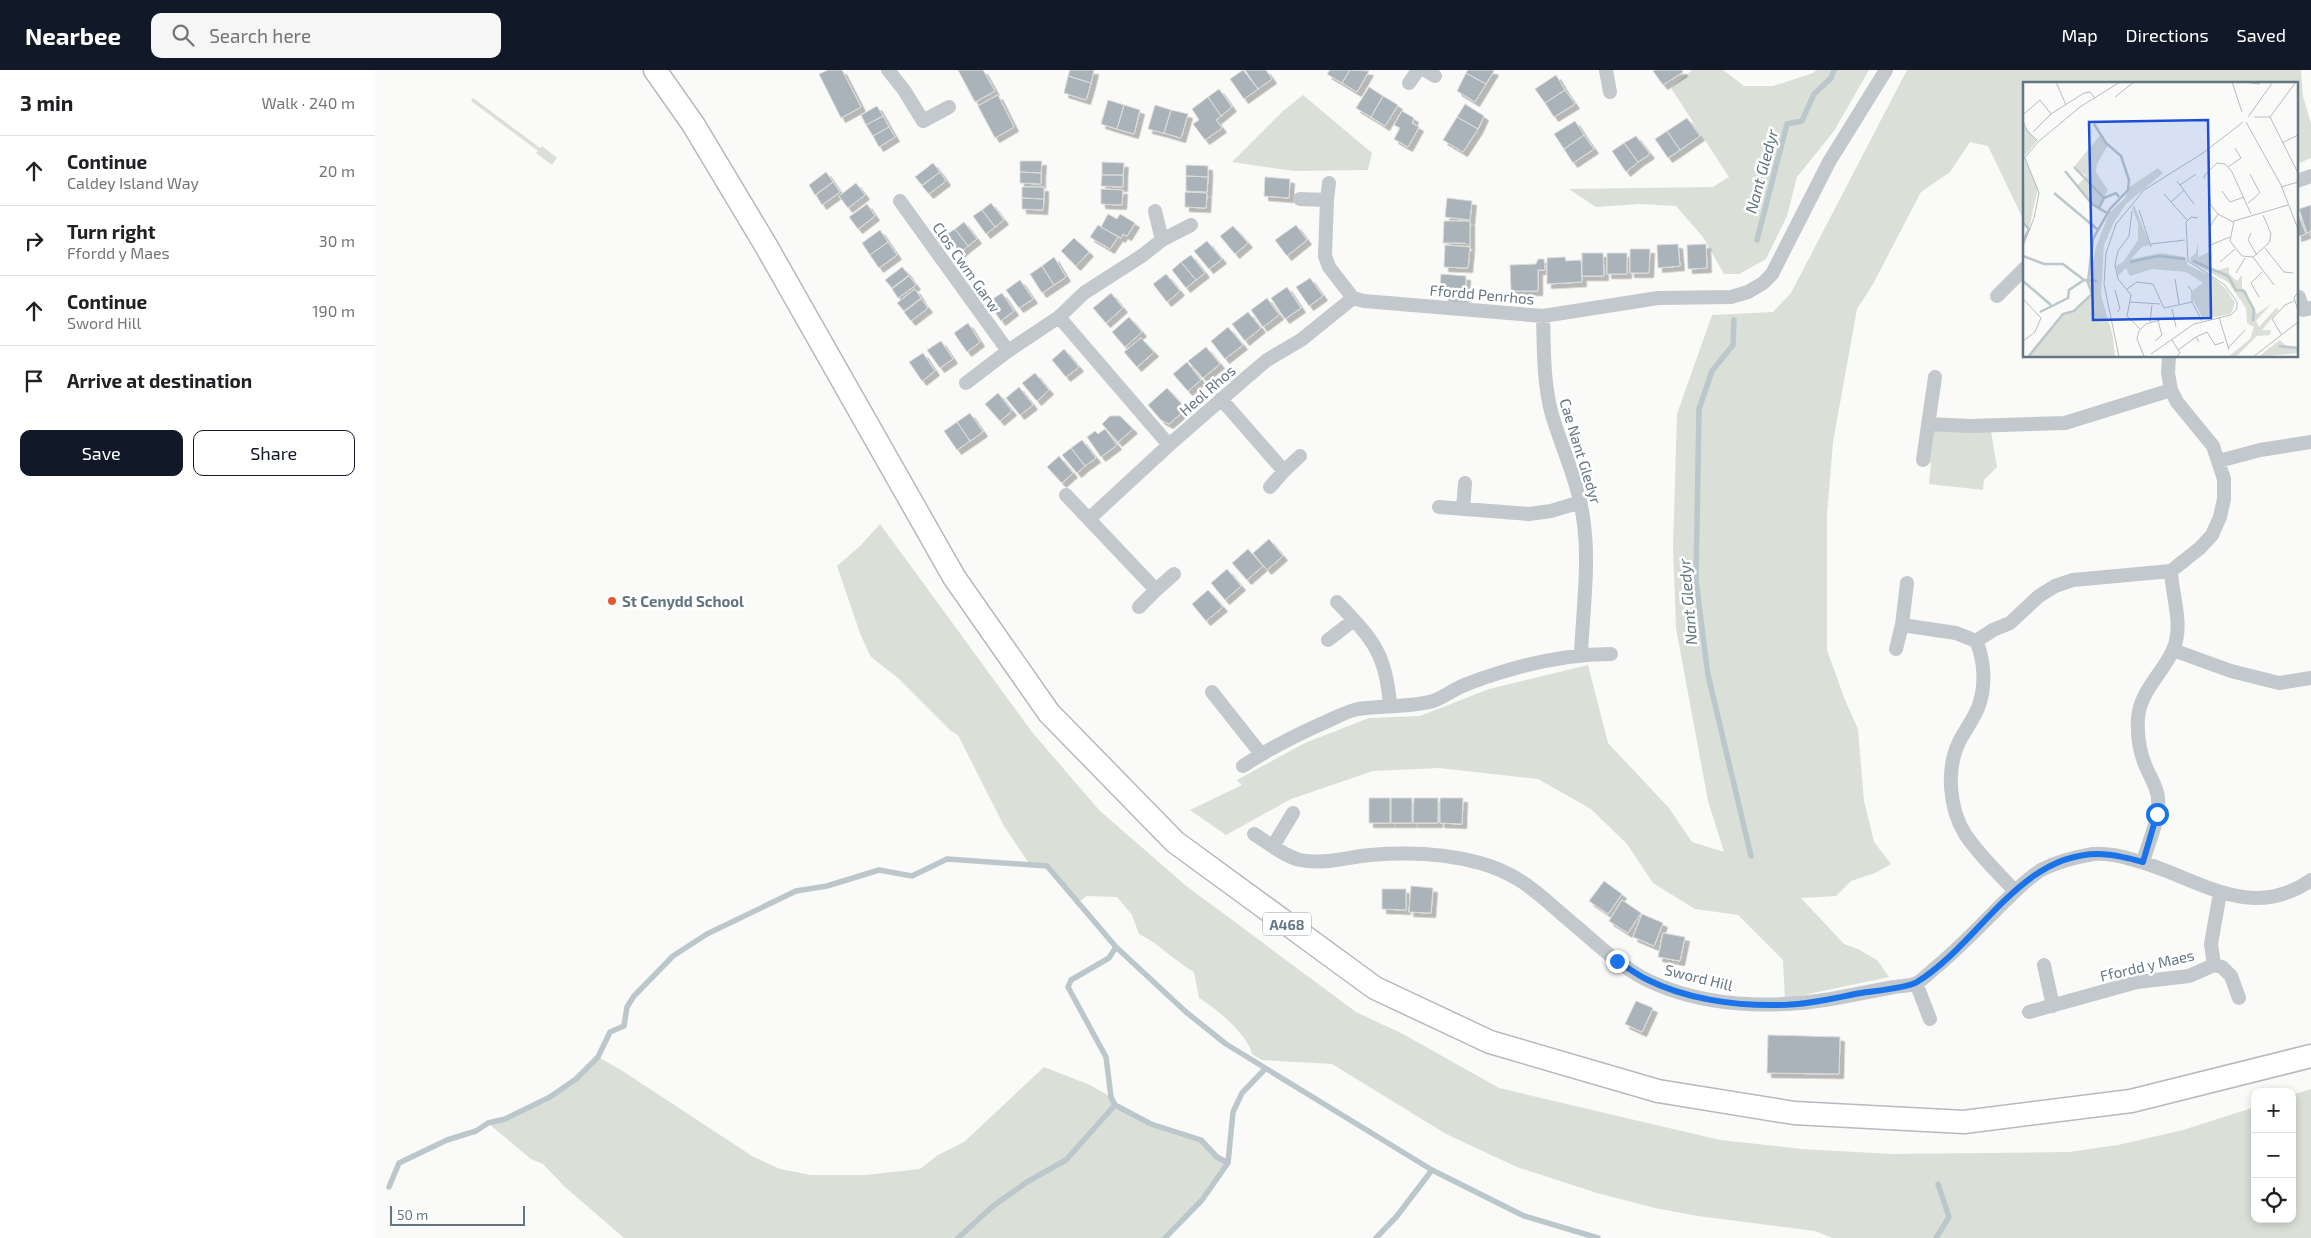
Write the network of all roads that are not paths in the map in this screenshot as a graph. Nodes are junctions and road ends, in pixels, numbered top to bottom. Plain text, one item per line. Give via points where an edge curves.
1 (655, 70) edge
2 (888, 70) edge
3 (1418, 70) edge
4 (1605, 70) edge
5 (1886, 70) edge
6 (1409, 84) dead end
7 (1610, 92) dead end
8 (949, 108) dead end
9 (2311, 176) edge
10 (2299, 180) edge
11 (1329, 183) dead end
12 (1300, 199) dead end
13 (1327, 200) junction
14 (900, 201) dead end
15 (1155, 211) dead end
16 (1191, 225) dead end
17 (1162, 240) junction
18 (2023, 270) edge
19 (1997, 296) dead end
20 (1353, 298) junction
21 (2299, 298) dead end
22 (2311, 308) edge
23 (1543, 316) junction
24 (1059, 317) junction
25 (1008, 352) junction
26 (2169, 358) edge
27 (1935, 377) dead end
28 (966, 383) dead end
29 (2171, 390) junction
30 (1221, 399) junction
31 (1930, 424) junction
32 (2311, 442) edge
33 (1169, 444) junction
34 (1300, 456) dead end
35 (1923, 460) dead end
36 (2219, 461) junction
37 (1284, 471) junction
38 (1465, 483) dead end
39 (1270, 488) dead end
40 (1066, 495) dead end
41 (1581, 502) junction
42 (1439, 507) dead end
43 (1463, 509) junction
44 (1090, 518) junction
45 (2171, 571) junction
46 (1174, 574) dead end
47 (1907, 583) dead end
48 (1156, 590) junction
49 (1337, 602) dead end
50 (1139, 608) dead end
51 (1354, 620) junction
52 (1903, 625) junction
53 (1328, 640) dead end
54 (1976, 641) junction
55 (1896, 649) dead end
56 (2173, 650) junction
57 (1581, 654) junction
58 (1611, 654) dead end
59 (2311, 678) edge
60 (1212, 692) dead end
61 (1390, 705) junction
62 (1261, 754) junction
63 (1243, 766) dead end
64 (1293, 814) dead end
65 (1254, 834) dead end
66 (1273, 846) junction
67 (2143, 862) junction
68 (2311, 880) edge
69 (2015, 891) junction
70 (2220, 894) junction
71 (2213, 965) junction
72 (2044, 966) dead end
73 (1916, 984) junction
74 (2239, 998) dead end
75 (2053, 1006) junction
76 (2029, 1012) dead end
77 (1930, 1019) dead end
78 (2311, 1056) edge

1 - 78 main road, A468 via 693,124 765,244 953,576 1049,713 1175,842 1375,988 1491,1042 1658,1091 1794,1113 1964,1122 2131,1101
2 - 8 street via 923,121
3 - 6 street
4 - 7 street
5 - 23 street, Ffordd Penrhos via 1829,162 1772,274 1763,283 1748,292 1731,296 1658,298
9 - 10 street
11 - 13 street
12 - 13 street
13 - 20 street via 1325,256 1329,267
14 - 25 street, Clos Cwm Garw
15 - 17 street
16 - 17 street
17 - 24 street via 1084,294
18 - 19 street
20 - 23 street, Ffordd Penrhos
20 - 30 street, Heol Rhos via 1301,340 1267,360
21 - 22 street via 2303,310
23 - 41 street, Cae Nant Gledyr via 1546,389
24 - 25 street
24 - 33 street
25 - 28 street
26 - 29 street
27 - 31 street
29 - 31 street via 2065,423
29 - 36 street via 2213,446
30 - 33 street, Heol Rhos
30 - 37 street
31 - 35 street
32 - 36 street
33 - 44 street, Heol Rhos
34 - 37 street
36 - 45 street via 2225,479 2221,517 2212,535 2200,548
37 - 39 street
38 - 43 street
40 - 44 street
41 - 43 street via 1529,514
41 - 57 street, Cae Nant Gledyr via 1586,542
42 - 43 street
44 - 48 street
45 - 54 street via 2073,580 2055,586 2010,623
45 - 56 street via 2171,590 2178,620
46 - 48 street
47 - 52 street
48 - 50 street
49 - 51 street
51 - 53 street
51 - 61 street via 1377,648 1389,682
52 - 54 street via 1956,633
52 - 55 street
54 - 69 street via 1983,668 1982,690 1978,707 1958,743 1952,762 1953,799 1964,832
56 - 59 street via 2231,671 2279,683
56 - 67 street via 2143,699 2138,716 2140,751 2159,799
57 - 58 street
57 - 61 street via 1472,682 1435,700
60 - 62 street
61 - 62 street via 1355,710
62 - 63 street
64 - 66 street
65 - 66 street, Sword Hill
66 - 73 street, Sword Hill via 1300,860 1318,862 1419,853 1453,856 1494,867 1527,883 1617,961 1646,979 1677,991 1716,1000 1780,1006
67 - 69 street via 2097,854 2057,862
67 - 70 street
68 - 70 street via 2290,891 2266,897
69 - 73 street
70 - 71 street, Ffordd y Maes via 2211,944
71 - 74 street, Ffordd y Maes via 2222,967 2231,976
71 - 75 street, Ffordd y Maes via 2189,976 2137,982
72 - 75 street
73 - 77 street
75 - 76 street, Ffordd y Maes

